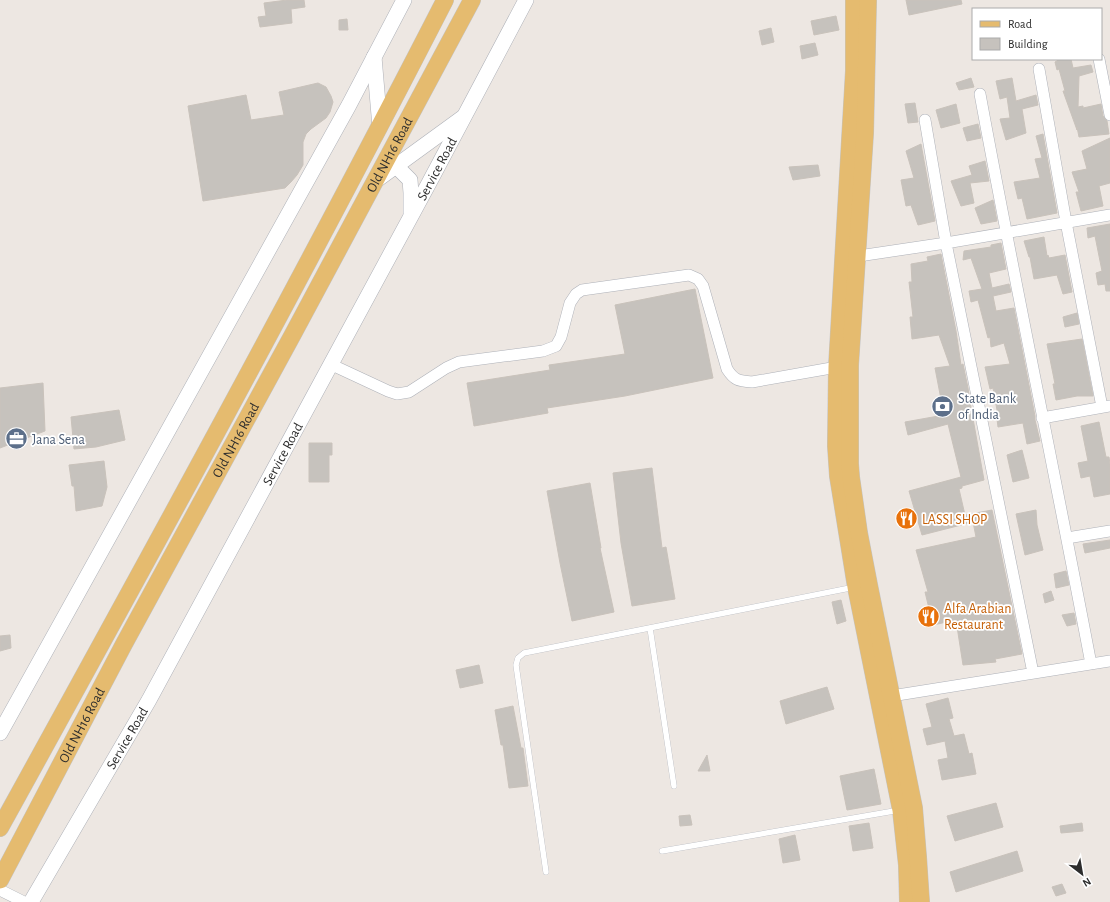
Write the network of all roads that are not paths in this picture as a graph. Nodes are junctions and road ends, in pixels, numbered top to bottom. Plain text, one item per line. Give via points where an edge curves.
1 (404, 0) edge
2 (445, 0) edge
3 (472, 0) edge
4 (526, 0) edge
5 (854, 0) edge
6 (868, 0) edge
7 (374, 57) junction
8 (1099, 60) edge
9 (1039, 69) dead end
10 (980, 94) dead end
11 (1110, 115) edge
12 (464, 116) junction
13 (925, 120) dead end
14 (380, 127) junction
15 (396, 166) junction
16 (374, 182) junction
17 (411, 215) junction
18 (1110, 215) edge
19 (1066, 222) junction
20 (1006, 233) junction
21 (946, 243) junction
22 (850, 257) junction
23 (330, 364) junction
24 (837, 367) junction
25 (1106, 406) edge
26 (1042, 418) junction
27 (1110, 531) edge
28 (1067, 538) junction
29 (862, 586) junction
30 (650, 628) junction
31 (1110, 661) edge
32 (1091, 664) junction
33 (1033, 673) junction
34 (885, 697) junction
35 (0, 733) edge
36 (674, 786) dead end
37 (901, 810) junction
38 (0, 828) edge
39 (662, 851) dead end
40 (546, 872) dead end
41 (1, 882) edge
42 (24, 902) edge
43 (31, 902) edge
44 (908, 902) edge
45 (920, 902) edge

1 - 7 street
2 - 14 main road, Old NH16 Road
3 - 16 main road, Old NH16 Road
4 - 12 street, Service Road
5 - 22 main road
6 - 22 main road via 866,133
7 - 14 street
7 - 35 street
8 - 11 street
9 - 19 street
10 - 20 street
12 - 15 street
12 - 17 street, Service Road
13 - 21 street
14 - 38 main road, Old NH16 Road via 199,466
15 - 16 street
15 - 17 street via 410,180
16 - 41 main road, Old NH16 Road via 124,644
17 - 23 street, Service Road
18 - 19 street
19 - 20 street
19 - 25 street
20 - 21 street
20 - 26 street
21 - 22 street
21 - 33 street
22 - 24 main road
22 - 29 main road via 850,464 859,533
23 - 24 street via 388,391 397,394 409,392 459,362 556,346 561,338 570,303 582,290 689,275 698,279 703,286 727,369 732,377 752,382
23 - 43 street, Service Road via 149,700
24 - 29 main road via 838,476
25 - 26 street
26 - 28 street
27 - 28 street
28 - 32 street
29 - 30 lane
29 - 34 main road
30 - 36 lane
30 - 40 lane via 524,653 518,658 516,665
31 - 32 street
32 - 33 street
33 - 34 street
34 - 37 main road
34 - 45 main road via 914,808
37 - 39 lane
37 - 44 main road
41 - 42 street

